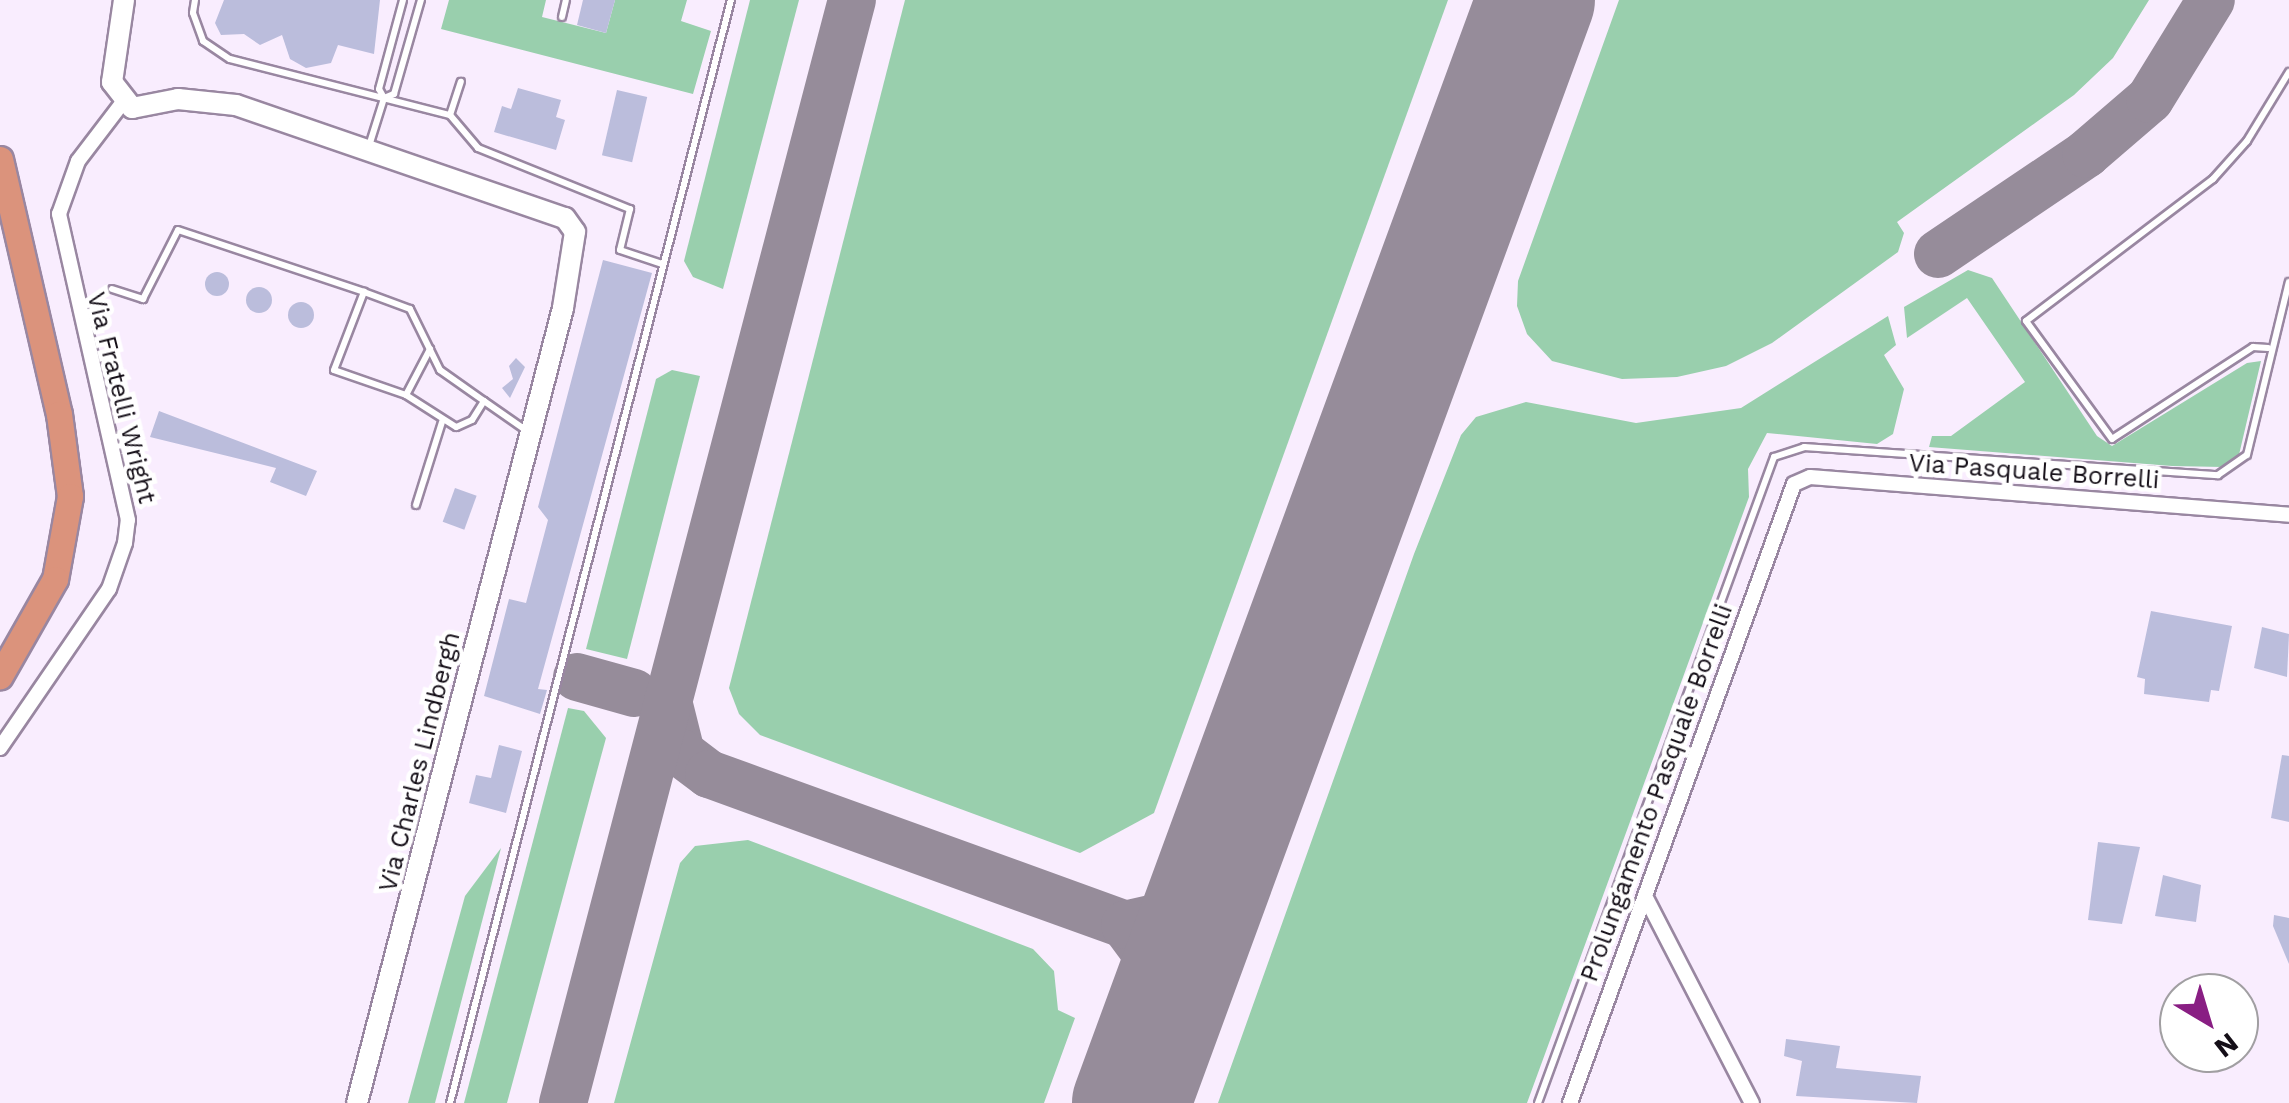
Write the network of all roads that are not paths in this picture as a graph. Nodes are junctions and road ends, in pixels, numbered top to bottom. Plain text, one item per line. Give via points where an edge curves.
1 (124, 0) edge
2 (195, 0) edge
3 (403, 0) edge
4 (421, 0) edge
5 (566, 0) edge
6 (731, 0) edge
7 (562, 17) dead end
8 (2289, 72) edge
9 (461, 82) dead end
10 (384, 98) junction
11 (123, 102) junction
12 (450, 115) junction
13 (368, 148) junction
14 (0, 159) edge
15 (662, 264) junction
16 (2289, 282) edge
17 (112, 289) dead end
18 (364, 292) junction
19 (2268, 348) junction
20 (430, 350) junction
21 (406, 396) junction
22 (484, 401) junction
23 (442, 422) junction
24 (529, 432) junction
25 (1785, 498) joint
26 (416, 505) dead end
27 (2289, 515) edge
28 (0, 676) edge
29 (0, 748) edge
30 (1645, 896) junction
31 (356, 1103) edge
32 (450, 1103) edge
33 (1538, 1103) edge
34 (1570, 1103) edge
35 (1752, 1103) edge

1 - 11 street via 112,82
2 - 10 lane via 196,27 215,52
3 - 10 lane via 379,88
4 - 10 lane via 394,94
5 - 7 lane
6 - 15 lane
8 - 19 lane via 2247,141 2212,179 2026,321 2112,440 2252,347
9 - 12 lane
10 - 12 lane
10 - 13 lane
11 - 13 street, Via Charles Lindbergh via 132,108 210,100
11 - 29 street, Via Fratelli Wright via 78,161 59,214 60,242 128,520 121,562
12 - 15 lane via 478,148 630,209 620,250
13 - 24 street, Via Charles Lindbergh via 565,218 575,232 577,251
14 - 28 highway via 60,414 70,496 55,579
15 - 32 lane
16 - 19 lane
17 - 18 lane via 143,298 178,230
18 - 20 lane via 410,309
18 - 21 lane via 334,370
19 - 33 lane via 2247,455 2218,476 1804,447 1774,457
20 - 21 lane
20 - 22 lane via 440,370
21 - 23 lane
22 - 23 lane via 472,420 456,428
22 - 24 lane
23 - 26 lane
24 - 31 street, Via Charles Lindbergh
25 - 27 street, Via Pasquale Borrelli via 1810,477
25 - 30 street, Prolungamento Pasquale Borrelli
30 - 34 street, Prolungamento Pasquale Borrelli
30 - 35 street

